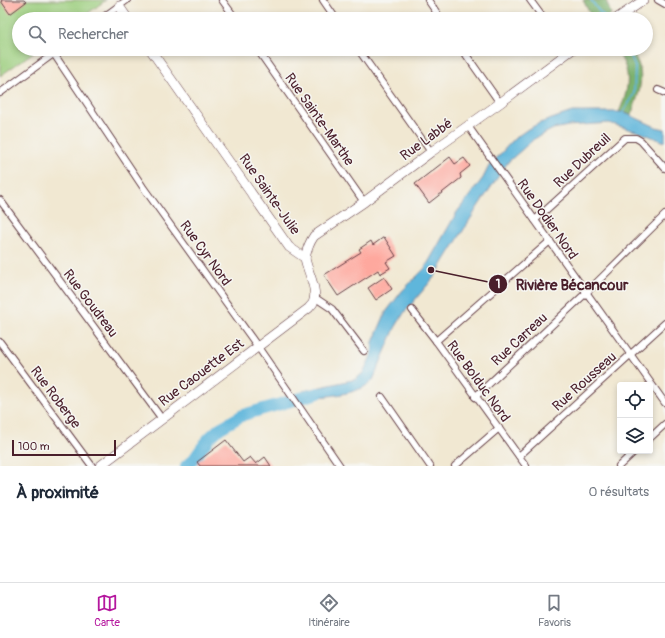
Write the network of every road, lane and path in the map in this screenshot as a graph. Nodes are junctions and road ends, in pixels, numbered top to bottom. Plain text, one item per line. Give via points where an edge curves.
1 (127, 0) edge
2 (222, 0) edge
3 (323, 0) edge
4 (428, 0) edge
5 (530, 0) edge
6 (644, 0) edge
7 (658, 0) edge
8 (665, 4) edge
9 (119, 6) junction
10 (111, 12) edge
11 (123, 12) edge
12 (231, 12) edge
13 (331, 12) edge
14 (436, 12) edge
15 (539, 12) edge
16 (626, 12) edge
17 (51, 56) edge
18 (55, 56) edge
19 (155, 56) edge
20 (262, 56) edge
21 (363, 56) edge
22 (467, 56) edge
23 (561, 56) edge
24 (658, 90) dead end
25 (0, 93) edge
26 (665, 93) edge
27 (500, 103) junction
28 (468, 126) junction
29 (431, 152) junction
30 (665, 168) edge
31 (0, 200) edge
32 (364, 202) junction
33 (665, 215) edge
34 (535, 220) junction
35 (550, 241) junction
36 (305, 258) junction
37 (586, 293) junction
38 (314, 297) junction
39 (412, 310) dead end
40 (665, 322) edge
41 (436, 341) junction
42 (0, 342) edge
43 (258, 346) junction
44 (364, 351) dead end
45 (630, 355) junction
46 (475, 396) junction
47 (382, 397) dead end
48 (665, 403) edge
49 (162, 419) junction
50 (665, 424) edge
51 (499, 428) junction
52 (653, 435) edge
53 (632, 454) edge
54 (519, 456) junction
55 (92, 466) edge
56 (100, 466) edge
57 (340, 466) edge
58 (430, 466) edge
59 (455, 466) edge
60 (526, 466) edge
61 (619, 466) edge

1 - 9 street
2 - 12 street
3 - 13 street
4 - 14 street
5 - 15 street
6 - 16 street
7 - 8 street
9 - 10 street
9 - 11 street
17 - 25 street
18 - 43 street, Rue Cyr Nord via 143,188
19 - 36 street, Rue Sainte-Julie via 289,247
20 - 32 street, Rue Sainte-Marthe
21 - 29 street
22 - 27 street
23 - 27 street, Rue Labbé
24 - 26 street
27 - 28 street, Rue Labbé
28 - 29 street, Rue Labbé
28 - 34 street, Rue Dodier Nord
29 - 32 street, Rue Labbé
30 - 34 street, Rue Dubreuil via 641,140 625,138
31 - 49 street, Rue Goudreau
32 - 36 street, Rue Labbé via 314,236
33 - 37 street, Rue Carreau
34 - 35 street, Rue Dodier Nord
35 - 37 street, Rue Dodier Nord
35 - 41 street
36 - 38 street
37 - 45 street, Rue Dodier Nord
37 - 46 street, Rue Carreau
38 - 43 street, Rue Caouette Est via 309,308
38 - 44 street via 332,309
39 - 41 street, Rue Bolduc Nord
40 - 45 street, Rue Rousseau
41 - 46 street, Rue Bolduc Nord
42 - 55 street, Rue Roberge
43 - 49 street, Rue Caouette Est
43 - 57 street, Rue Cyr Nord
45 - 48 street, Rue Dodier Nord
45 - 54 street, Rue Rousseau
46 - 51 street, Rue Bolduc Nord
47 - 58 street
49 - 56 street, Rue Caouette Est
50 - 52 street
51 - 54 street, Rue Bolduc Nord
51 - 59 street
53 - 61 street
54 - 60 street, Rue Bolduc Nord

